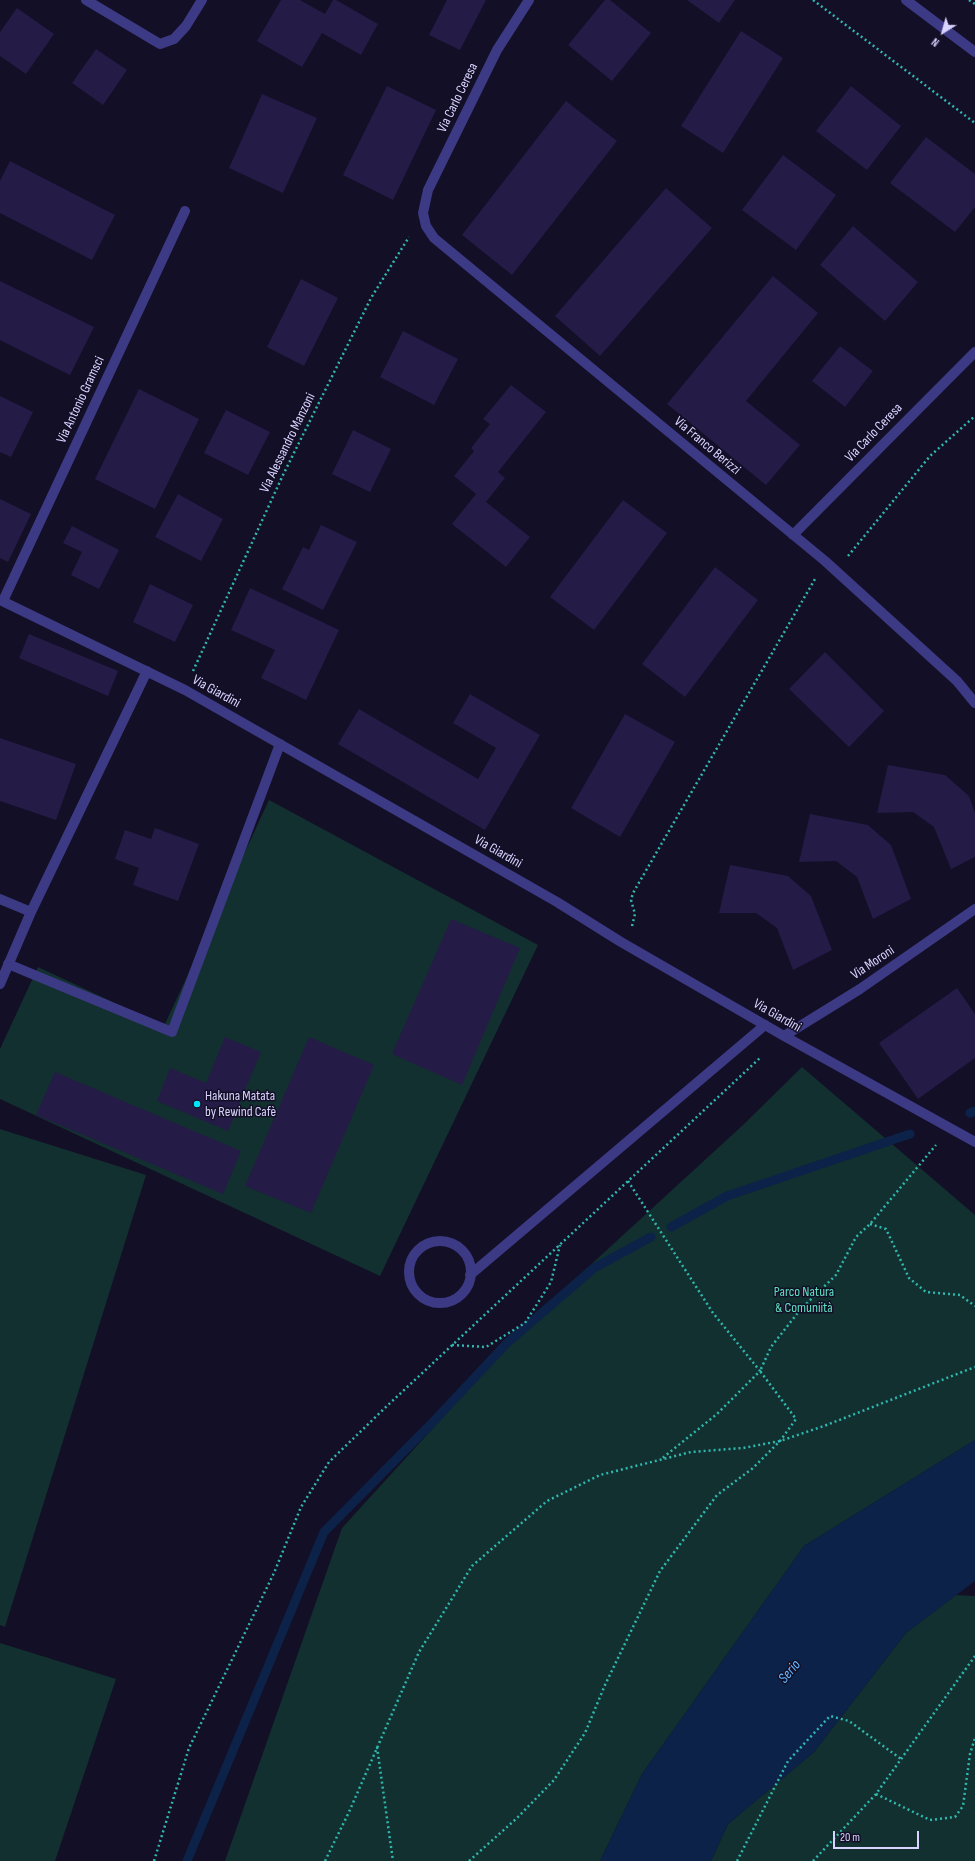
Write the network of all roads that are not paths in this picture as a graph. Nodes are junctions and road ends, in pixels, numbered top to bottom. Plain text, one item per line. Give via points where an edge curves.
1 (86, 0) edge
2 (202, 0) edge
3 (529, 0) edge
4 (906, 0) edge
5 (975, 52) edge
6 (185, 211) dead end
7 (424, 213) joint
8 (975, 352) edge
9 (793, 535) junction
10 (1, 600) edge
11 (147, 671) junction
12 (975, 702) edge
13 (280, 744) junction
14 (0, 899) edge
15 (975, 909) edge
16 (31, 912) junction
17 (8, 964) junction
18 (0, 984) edge
19 (765, 1025) junction
20 (784, 1036) junction
21 (975, 1142) edge
22 (470, 1275) junction

1 - 2 street via 160,44 174,39 186,26
3 - 7 street, Via Carlo Ceresa via 494,57 428,190
4 - 5 street
6 - 10 street, Via Antonio Gramsci
7 - 9 street, Via Franco Berizzi via 426,226 434,238
8 - 9 street, Via Carlo Ceresa
9 - 12 street, Via Franco Berizzi via 957,681
10 - 11 street, Via Giardini
11 - 13 street, Via Giardini
11 - 16 street
13 - 17 street via 172,1032
13 - 19 street, Via Giardini via 557,902
14 - 16 street
15 - 20 street, Via Moroni via 860,988
16 - 17 street
17 - 18 street
19 - 20 street, Via Giardini
19 - 22 street
20 - 21 street, Via Giardini
22 - 22 street via 470,1264 459,1248 441,1242 422,1247 415,1254 409,1272 415,1291 423,1298 443,1303 462,1294 468,1285

